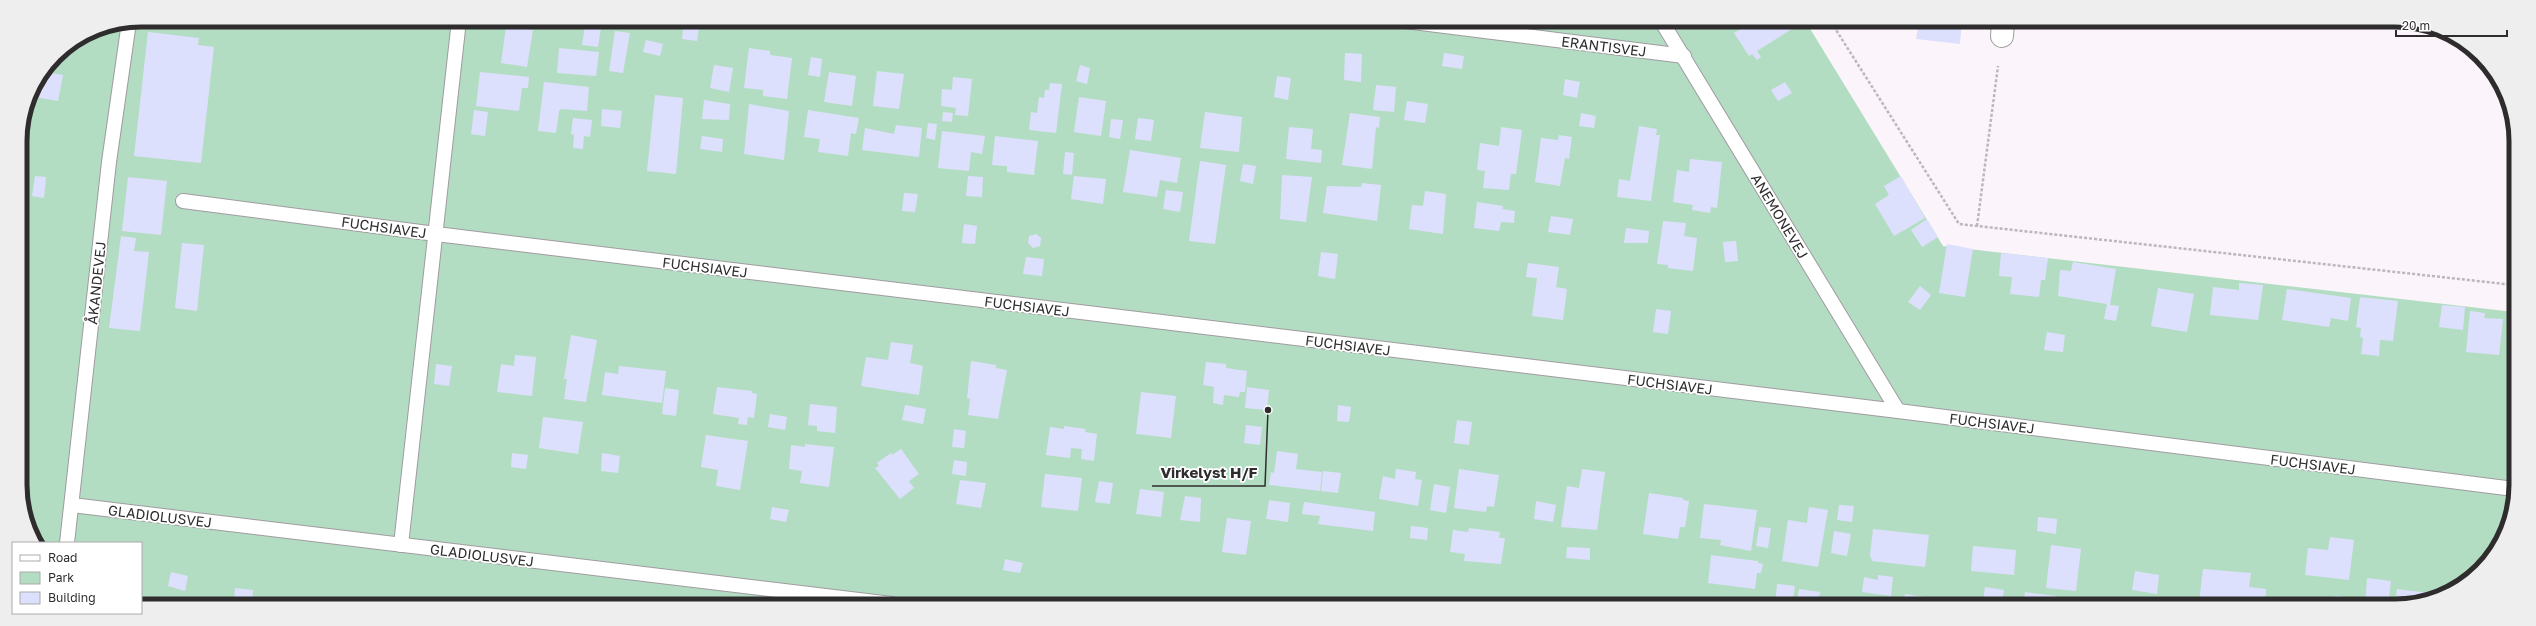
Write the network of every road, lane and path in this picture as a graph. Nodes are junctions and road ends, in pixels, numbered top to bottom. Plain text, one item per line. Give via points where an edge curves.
1 (459, 27) edge
2 (1453, 27) edge
3 (1665, 27) edge
4 (1834, 27) edge
5 (128, 28) edge
6 (2003, 29) edge
7 (1684, 56) junction
8 (183, 201) dead end
9 (1977, 226) junction
10 (436, 234) junction
11 (2509, 284) edge
12 (1898, 412) junction
13 (2509, 488) edge
14 (72, 505) junction
15 (67, 542) edge
16 (401, 545) junction
17 (850, 599) edge

1 - 10 lane
2 - 7 lane, ERANTISVEJ
3 - 7 lane, ANEMONEVEJ
4 - 9 path via 1959,224
5 - 14 lane, ÅKANDEVEJ via 109,162
6 - 9 path
7 - 12 lane, ANEMONEVEJ
8 - 10 lane, FUCHSIAVEJ
9 - 11 path
10 - 12 lane, FUCHSIAVEJ
10 - 16 lane
12 - 13 lane, FUCHSIAVEJ
14 - 15 lane, ÅKANDEVEJ
14 - 16 lane, GLADIOLUSVEJ
16 - 17 lane, GLADIOLUSVEJ

